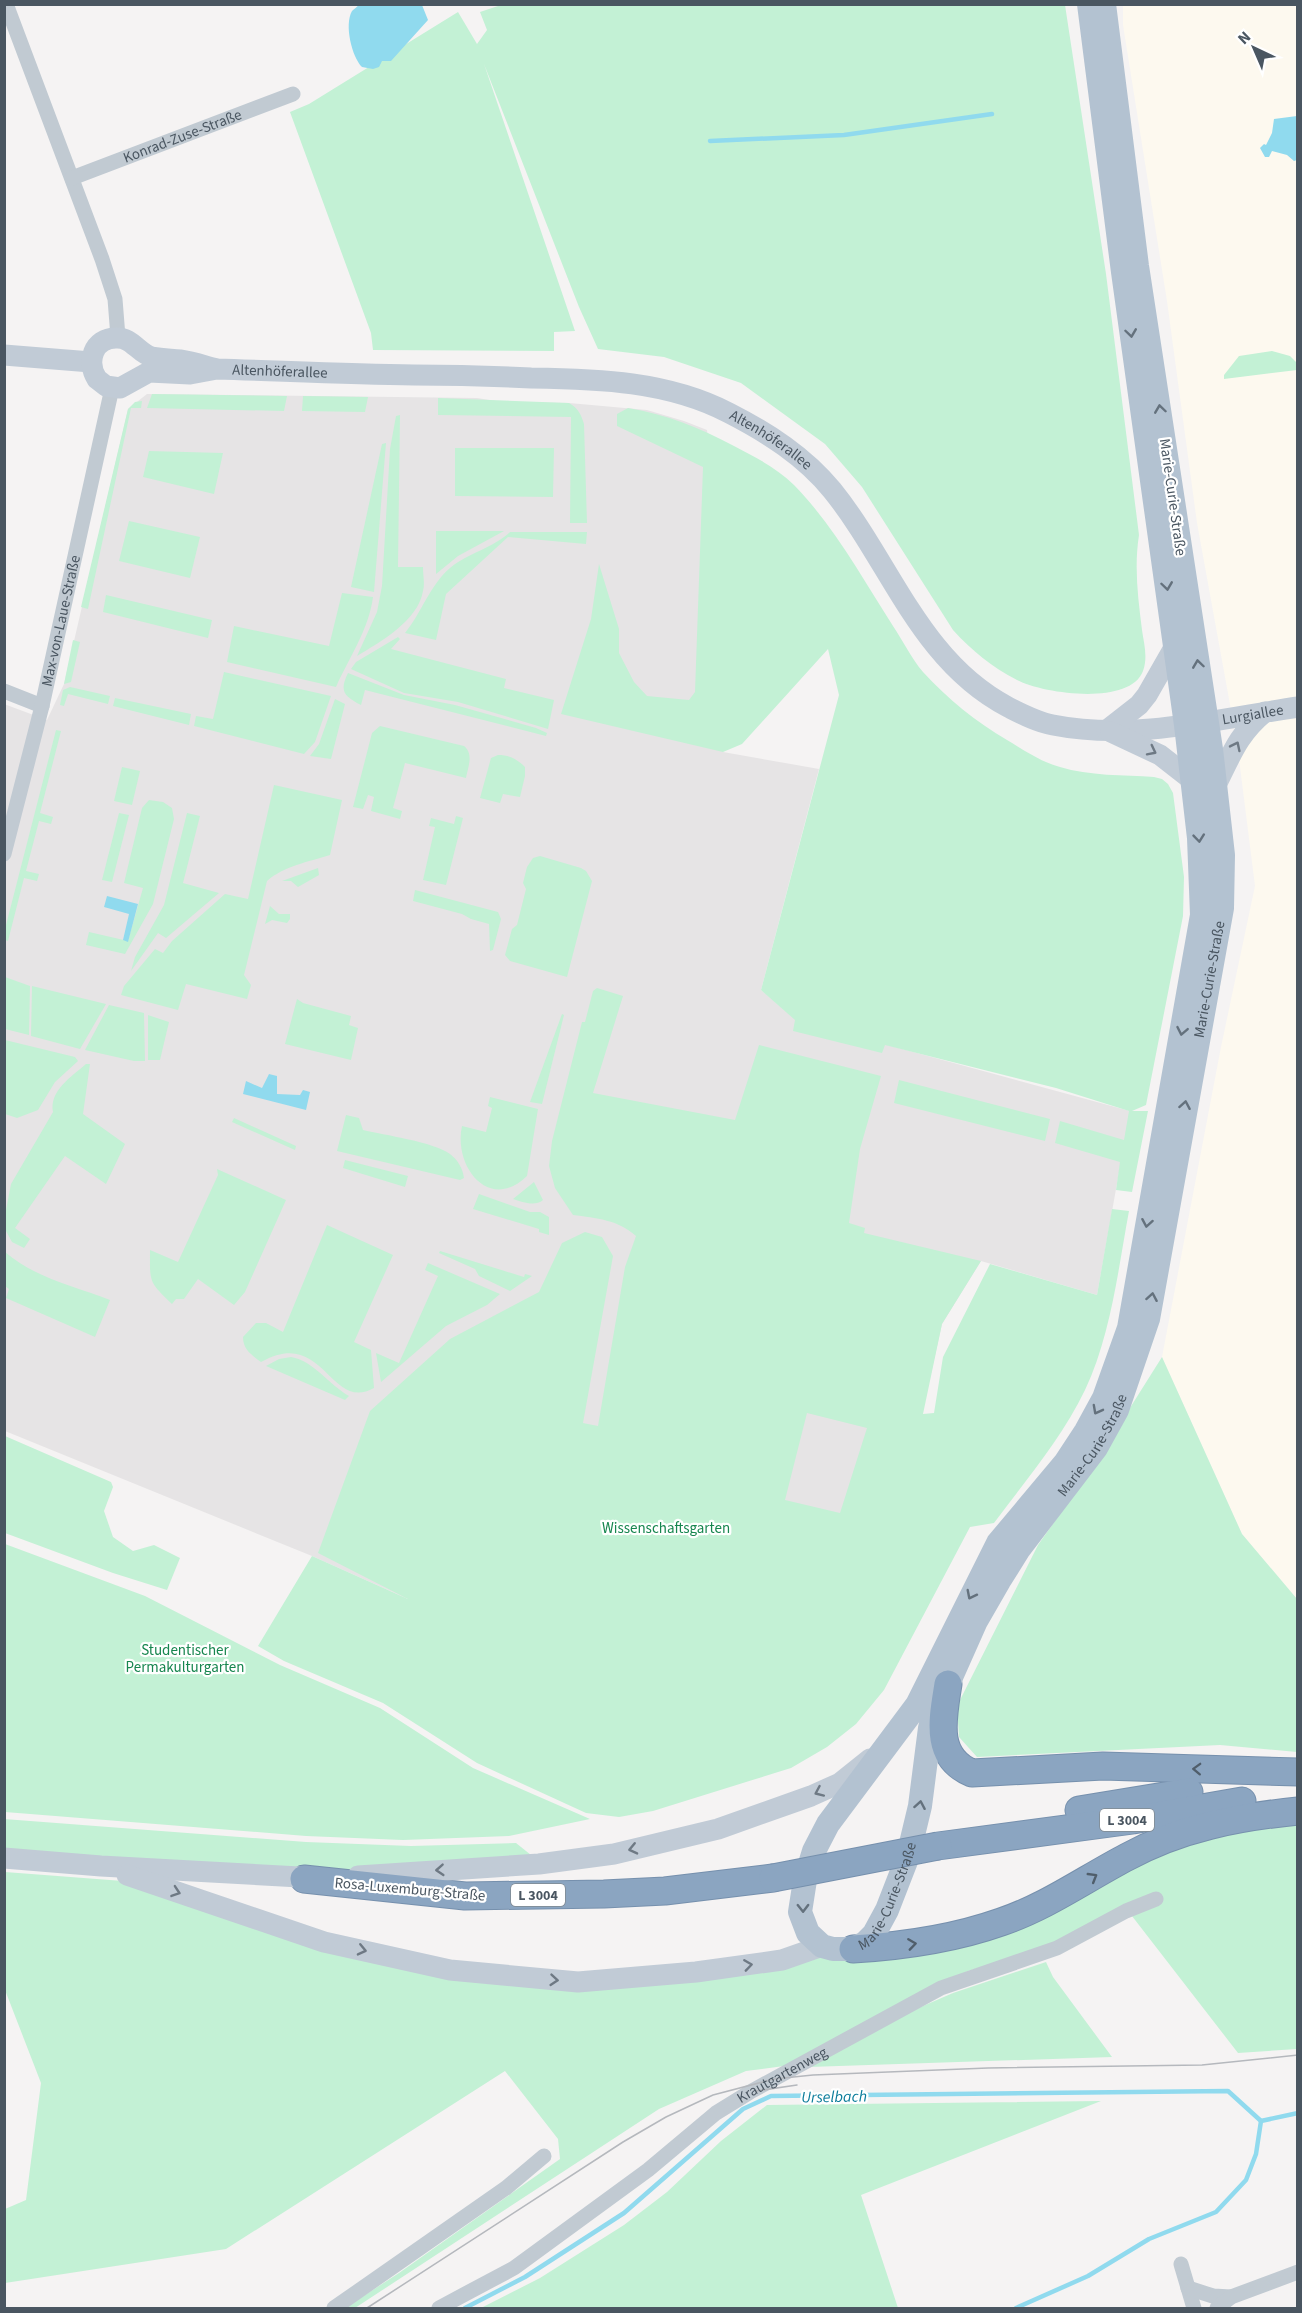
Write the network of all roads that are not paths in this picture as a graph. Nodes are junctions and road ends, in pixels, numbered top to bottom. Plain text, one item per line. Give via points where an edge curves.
1 (6, 4) edge
2 (1089, 4) edge
3 (1104, 4) edge
4 (293, 94) dead end
5 (72, 178) junction
6 (118, 338) junction
7 (139, 351) junction
8 (4, 356) edge
9 (91, 362) junction
10 (217, 369) junction
11 (137, 378) junction
12 (112, 388) junction
13 (1175, 646) junction
14 (4, 691) edge
15 (42, 706) junction
16 (1298, 707) edge
17 (1265, 712) junction
18 (1196, 723) junction
19 (1107, 730) junction
20 (1192, 780) junction
21 (1215, 787) junction
22 (4, 854) edge
23 (948, 1684) junction
24 (885, 1748) junction
25 (1298, 1772) edge
26 (1298, 1777) edge
27 (1298, 1796) edge
28 (1298, 1811) edge
29 (947, 1845) junction
30 (4, 1858) edge
31 (101, 1866) junction
32 (304, 1879) junction
33 (1156, 1899) dead end
34 (822, 1946) junction
35 (854, 1949) junction
36 (544, 2156) dead end
37 (1181, 2264) dead end
38 (1298, 2272) edge
39 (1188, 2288) junction
40 (1231, 2297) junction
41 (334, 2308) edge
42 (439, 2308) edge
43 (1194, 2308) edge
44 (1217, 2308) edge

1 - 5 street
2 -> 13 main road, Marie-Curie-Straße
18 -> 3 main road, Marie-Curie-Straße
4 - 5 street, Konrad-Zuse-Straße
5 - 6 street via 115,299
6 - 7 street, Altenhöferallee via 130,341
6 - 9 street via 99,344
7 - 10 street, Altenhöferallee
7 - 11 street via 142,364
8 - 9 street
9 - 12 street via 97,379
10 - 11 street, Altenhöferallee via 190,374 149,372
10 - 19 street, Altenhöferallee via 594,379 695,398 726,411 792,451 824,481 926,635 972,685 1039,721
11 - 12 street, Altenhöferallee via 126,386
12 - 15 street, Max-von-Laue-Straße
13 - 18 main road, Marie-Curie-Straße
13 - 19 street via 1147,695
14 - 15 street
15 - 22 street, Max-von-Laue-Straße
16 - 17 street, Lurgiallee
17 - 18 street, Lurgiallee
21 -> 17 street via 1240,737
18 - 19 street, Altenhöferallee
18 - 20 main road, Marie-Curie-Straße
18 - 21 main road, Marie-Curie-Straße
19 -> 20 street via 1160,755
20 -> 24 main road, Marie-Curie-Straße via 1202,872 1202,915 1129,1328 1104,1398 1086,1431 1065,1463 998,1543 917,1705
23 -> 21 main road, Marie-Curie-Straße via 999,1581 1096,1448 1118,1410 1148,1319 1222,908 1223,855
25 -> 23 highway via 1103,1766 972,1773 959,1767 945,1745 943,1721
35 -> 23 main road, Marie-Curie-Straße via 873,1934 904,1868 920,1806 930,1728 938,1700
24 -> 32 street via 840,1783 811,1796 718,1829 614,1854 539,1864
24 -> 34 main road, Marie-Curie-Straße via 828,1824 811,1860 800,1912 808,1933
26 - 29 highway, Rosa-Luxemburg-Straße / L 3004 via 1047,1816
27 - 29 highway, Rosa-Luxemburg-Straße / L 3004 via 1233,1802
35 -> 28 highway via 946,1939 1003,1922 1057,1898 1128,1856 1185,1831 1253,1815
29 - 32 highway, Rosa-Luxemburg-Straße / L 3004, bridge via 773,1878 665,1891 465,1896
30 - 31 street, Rosa-Luxemburg-Straße / L 3004
31 - 32 street, Rosa-Luxemburg-Straße / L 3004
31 -> 34 street via 324,1941 450,1970 578,1982 782,1960
33 - 42 street, Krautgartenweg via 1057,1948 941,1988 750,2092 716,2113 648,2170 514,2268
34 - 35 main road, Marie-Curie-Straße
36 - 41 street via 506,2188
37 - 39 street
38 - 40 street
39 - 40 street
39 - 43 street
40 - 44 street

